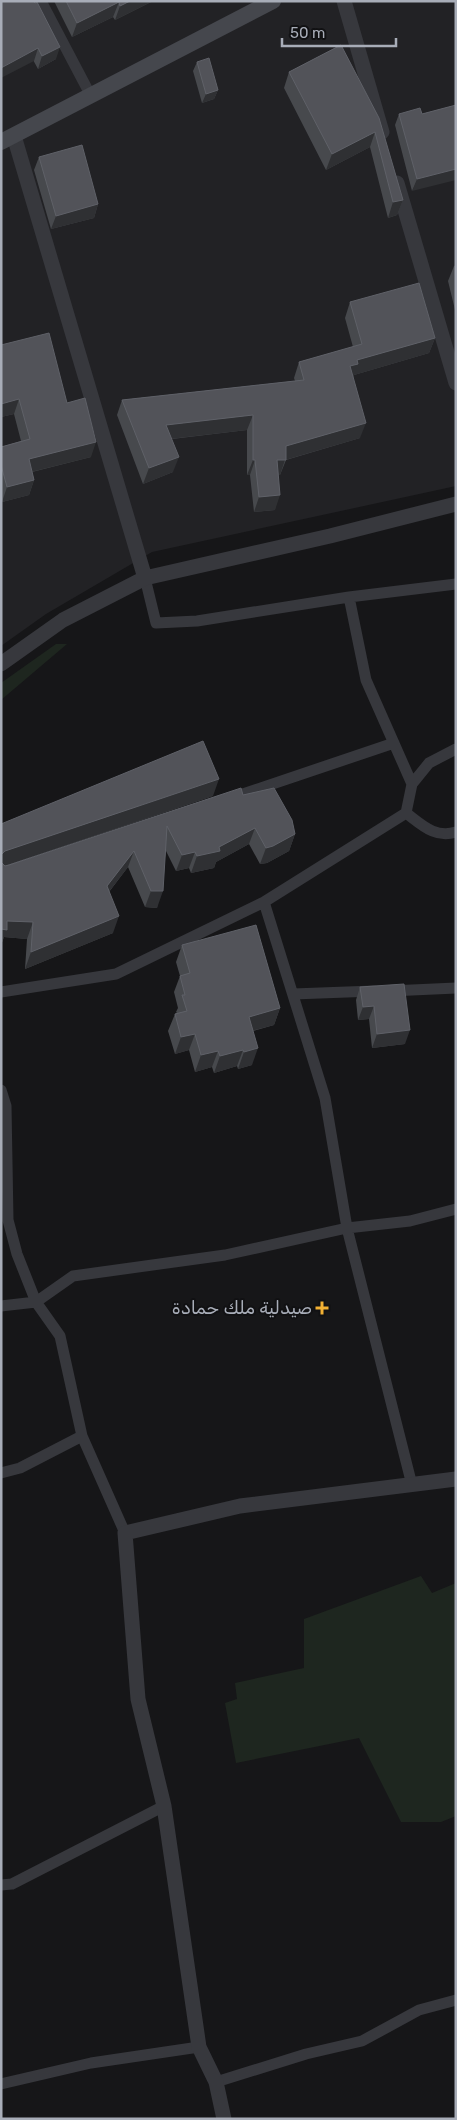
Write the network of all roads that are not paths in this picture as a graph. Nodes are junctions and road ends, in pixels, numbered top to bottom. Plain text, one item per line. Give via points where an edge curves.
1 (41, 1) edge
2 (273, 1) edge
3 (344, 1) edge
4 (91, 96) junction
5 (7, 139) edge
6 (386, 144) edge
7 (394, 173) edge
8 (456, 383) edge
9 (456, 504) edge
10 (145, 578) junction
11 (456, 584) edge
12 (350, 598) junction
13 (1, 664) edge
14 (394, 743) junction
15 (456, 749) edge
16 (412, 784) junction
17 (216, 803) edge
18 (406, 813) junction
19 (456, 832) edge
20 (264, 902) junction
21 (456, 988) edge
22 (1, 992) edge
23 (293, 994) junction
24 (1, 1090) edge
25 (456, 1209) edge
26 (347, 1228) junction
27 (36, 1302) junction
28 (1, 1306) edge
29 (82, 1436) junction
30 (1, 1473) edge
31 (456, 1479) edge
32 (412, 1485) junction
33 (125, 1533) junction
34 (164, 1806) junction
35 (1, 1885) edge
36 (456, 2000) edge
37 (200, 2047) junction
38 (216, 2082) junction
39 (1, 2084) edge
40 (224, 2119) edge

1 - 4 street
2 - 4 main road
3 - 6 street
4 - 5 main road
5 - 10 street
7 - 8 street
9 - 10 street
10 - 12 street via 156,623 197,621
10 - 13 street via 63,620
11 - 12 street
12 - 14 street via 366,680
14 - 16 street
14 - 17 street
15 - 16 street via 429,763
16 - 18 street
18 - 19 street via 432,832
18 - 20 street
20 - 22 street via 116,974
20 - 23 street
21 - 23 street
23 - 26 street via 325,1098
24 - 27 street via 6,1106 8,1220
25 - 26 street via 410,1221
26 - 27 street via 225,1255 73,1276
26 - 32 street
27 - 28 street
27 - 29 street via 60,1336
29 - 30 street via 20,1468
29 - 33 street
31 - 32 street
32 - 33 street via 240,1506
33 - 34 street via 138,1699
34 - 35 street via 12,1884
34 - 37 street
36 - 38 street via 419,2010 362,2040
37 - 38 street
37 - 39 street via 91,2063
38 - 40 street

